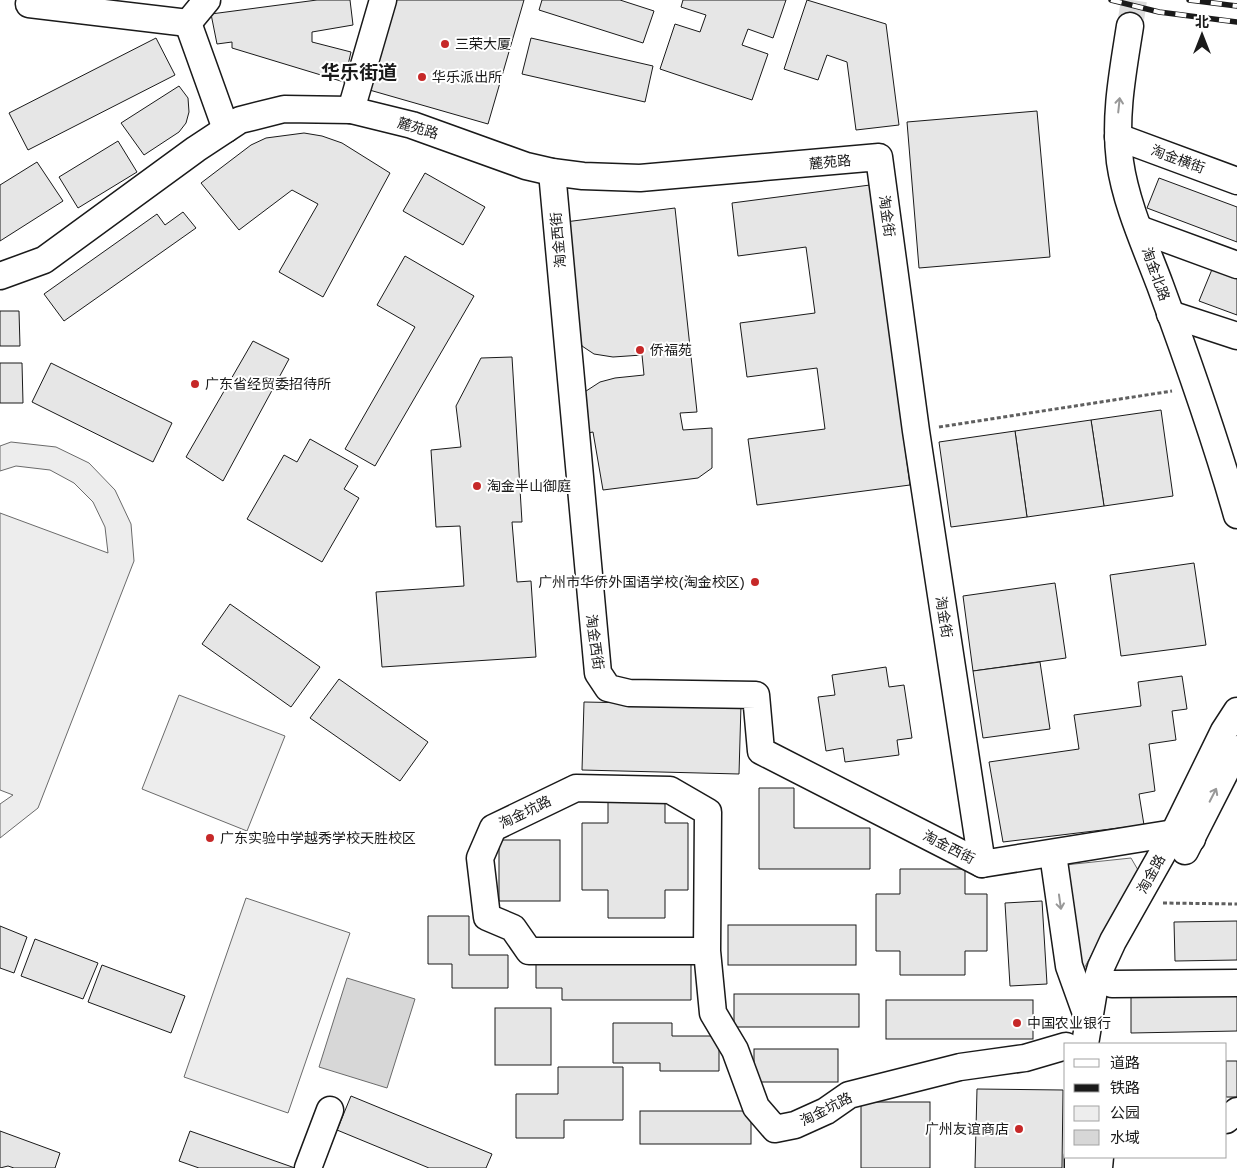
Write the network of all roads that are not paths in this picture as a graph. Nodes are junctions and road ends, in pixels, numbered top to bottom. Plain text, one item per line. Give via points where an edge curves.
1 (207, 0) edge
2 (383, 0) edge
3 (29, 4) dead end
4 (188, 23) junction
5 (1130, 26) tunnel mouth
6 (351, 110) junction
7 (226, 129) junction
8 (1118, 137) junction
9 (879, 157) joint
10 (552, 172) junction
11 (1237, 181) edge
12 (1139, 229) junction
13 (1237, 265) edge
14 (0, 276) edge
15 (1170, 314) junction
16 (1237, 336) edge
17 (1237, 515) edge
18 (1237, 711) edge
19 (1237, 749) edge
20 (1183, 836) junction
21 (1053, 854) junction
22 (982, 864) junction
23 (707, 951) junction
24 (1237, 983) edge
25 (1112, 984) junction
26 (1083, 1040) edge
27 (1064, 1046) edge
28 (330, 1110) dead end
29 (1237, 1111) edge
30 (1227, 1119) edge
31 (308, 1168) edge

1 - 4 street
2 - 6 street
3 - 4 street
4 - 7 street
8 -> 5 street, 淘金北路 via 1120,94
6 - 7 street, 麓苑路 via 284,109 240,120
6 - 10 street, 麓苑路 via 412,125 526,166
7 - 14 street, 麓苑路 via 44,260
8 - 11 street, 淘金横街
8 - 12 street, 淘金北路 via 1123,175
9 - 10 street, 麓苑路 via 640,178
9 - 22 street, 淘金街 via 916,431
10 - 22 street, 淘金西街 via 598,673 608,688 629,693 756,695 761,751
12 - 13 street
12 - 15 street, 淘金北路
15 - 16 street
15 - 17 street, 淘金北路
18 - 20 street, 淘金路 via 1224,730
20 -> 19 street, 淘金路
20 - 21 street
20 - 25 street, 淘金路
20 - 26 street, 淘金路 via 1112,940 1094,990
21 - 22 street
21 -> 26 street
23 - 23 street, 淘金坑路 via 708,812 677,794 670,790 576,788 493,828 480,858 487,917 513,928 528,951
23 - 27 street, 淘金坑路 via 713,1013 735,1050 756,1107 775,1129 795,1125 826,1112 849,1095 960,1067 1025,1058
24 - 25 street
25 - 26 street, 淘金路 via 1105,1011
28 - 31 street
29 - 30 street

